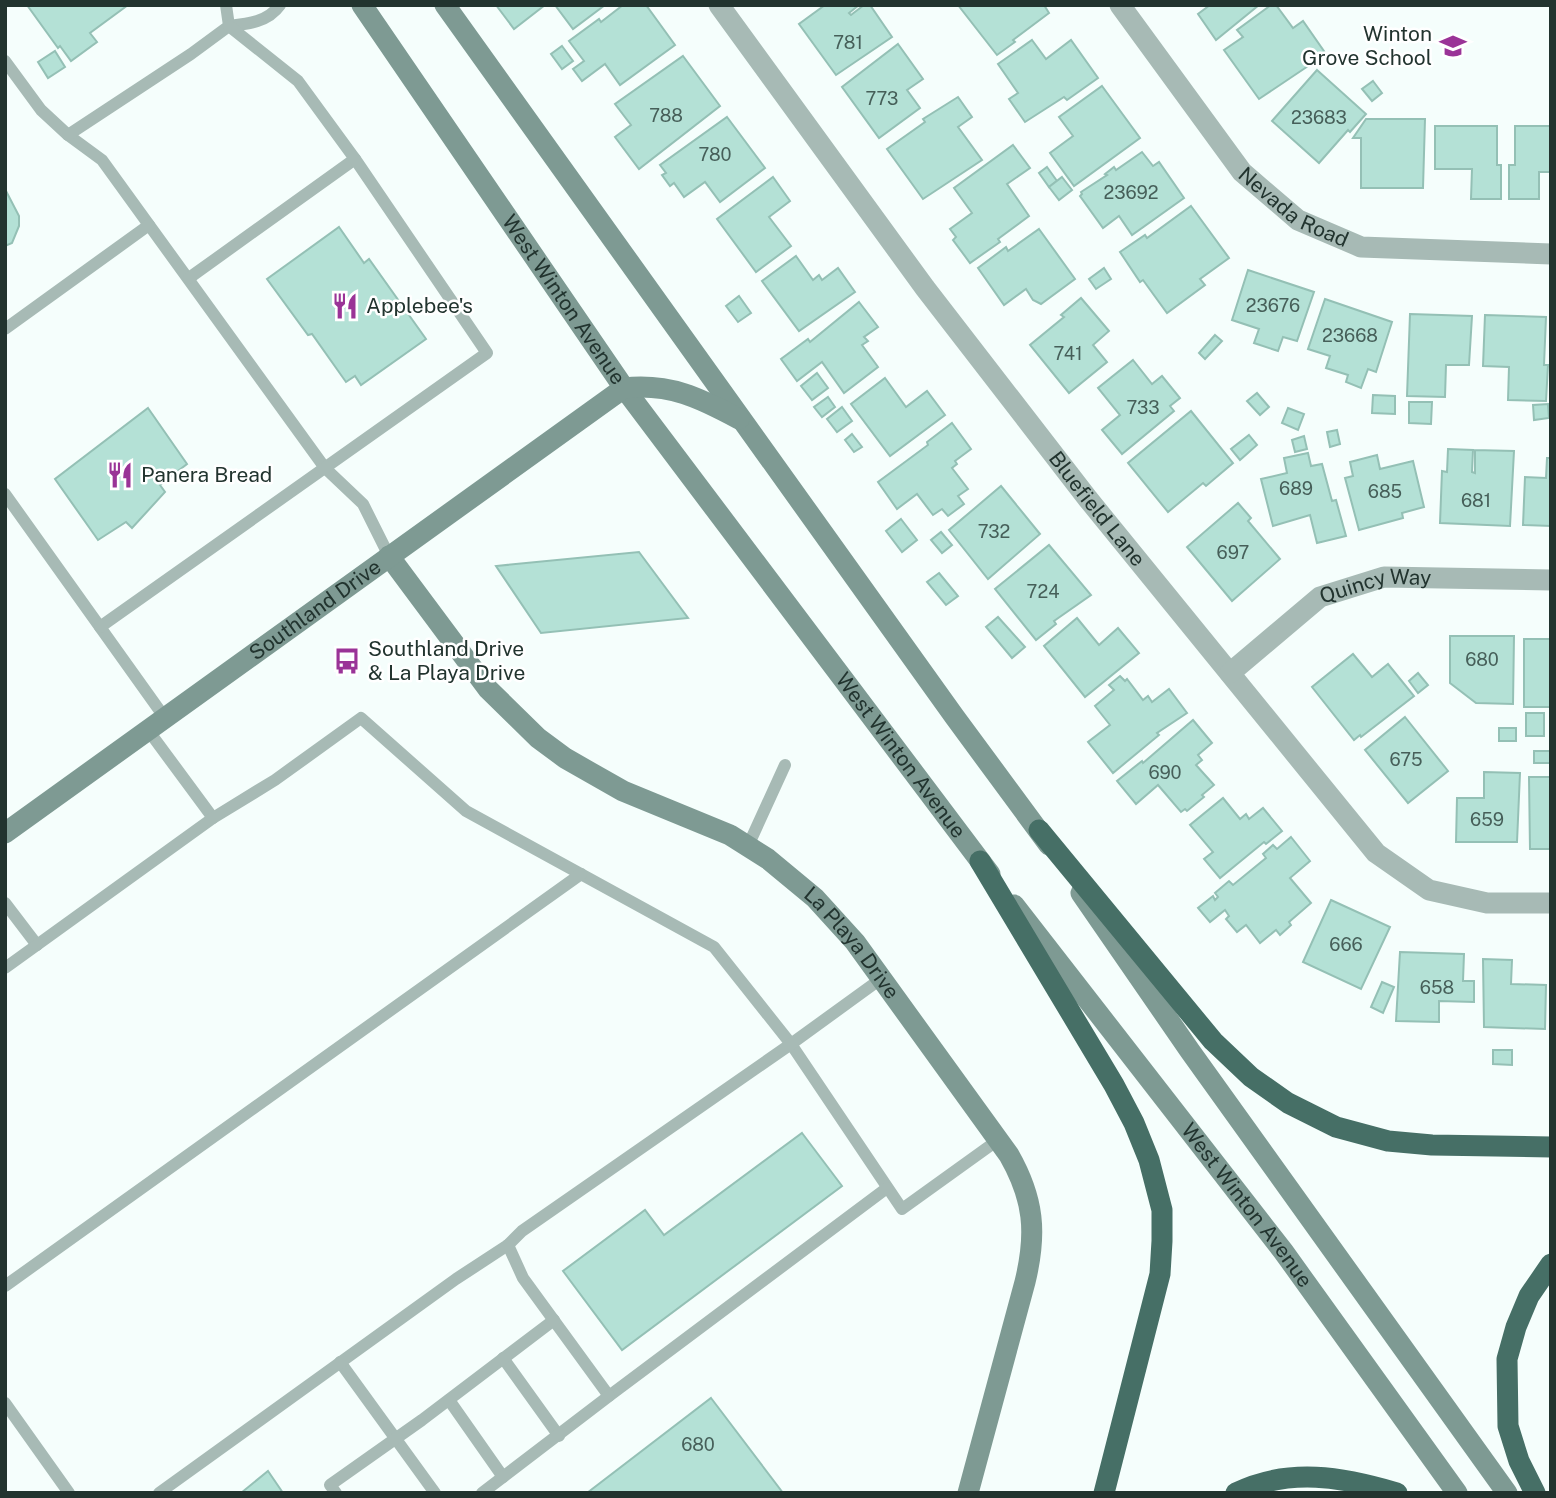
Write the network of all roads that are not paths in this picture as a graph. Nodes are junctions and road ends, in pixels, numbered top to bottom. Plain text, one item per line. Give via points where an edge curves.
1 (226, 5) edge
2 (280, 5) edge
3 (362, 5) edge
4 (445, 5) edge
5 (719, 5) edge
6 (1120, 5) edge
7 (229, 26) junction
8 (5, 61) edge
9 (68, 135) junction
10 (355, 159) junction
11 (149, 225) junction
12 (1551, 254) edge
13 (189, 278) junction
14 (5, 329) edge
15 (624, 388) junction
16 (744, 422) junction
17 (325, 468) junction
18 (5, 494) edge
19 (389, 556) junction
20 (1551, 580) edge
21 (100, 627) junction
22 (1230, 673) junction
23 (157, 724) junction
24 (785, 765) dead end
25 (213, 818) junction
26 (1039, 830) junction
27 (5, 833) edge
28 (748, 846) junction
29 (980, 861) junction
30 (581, 874) junction
31 (5, 903) edge
32 (1551, 903) edge
33 (37, 945) junction
34 (5, 968) edge
35 (882, 978) junction
36 (791, 1044) junction
37 (998, 1140) junction
38 (1551, 1147) edge
39 (887, 1188) junction
40 (508, 1245) junction
41 (1551, 1264) edge
42 (5, 1286) edge
43 (554, 1320) junction
44 (503, 1358) junction
45 (341, 1362) junction
46 (609, 1396) junction
47 (449, 1399) junction
48 (5, 1403) edge
49 (559, 1436) junction
50 (396, 1438) junction
51 (503, 1477) junction
52 (69, 1493) edge
53 (159, 1493) edge
54 (335, 1493) edge
55 (435, 1493) edge
56 (482, 1493) edge
57 (968, 1493) edge
58 (1104, 1493) edge
59 (1236, 1493) edge
60 (1397, 1493) edge
61 (1457, 1493) edge
62 (1507, 1493) edge
63 (1535, 1493) edge

1 - 7 lane
2 - 7 lane via 275,13 256,22
3 - 15 main road, West Winton Avenue
4 - 16 main road, West Winton Avenue
5 - 22 street, Bluefield Lane via 925,288
6 - 12 street, Nevada Road via 1242,172 1298,220 1360,247
7 - 9 lane
7 - 10 lane via 298,81
8 - 9 lane via 41,110
9 - 11 lane via 102,160
10 - 13 lane
10 - 17 lane via 487,353
11 - 13 lane
11 - 14 lane
13 - 17 lane
15 - 16 main road via 648,385 671,389 701,398
15 - 19 main road, Southland Drive
15 - 29 main road, West Winton Avenue
16 - 26 main road, West Winton Avenue
17 - 19 lane via 363,503
17 - 21 lane
18 - 21 lane
19 - 23 main road, Southland Drive
19 - 28 main road, La Playa Drive via 488,689 538,738 623,791 710,825
20 - 22 street, Quincy Way via 1384,578 1320,597
21 - 23 lane
22 - 32 street, Bluefield Lane via 1376,853 1429,890 1487,902
23 - 25 lane
23 - 27 main road, Southland Drive
24 - 28 lane
25 - 30 lane via 361,718 466,811
25 - 33 lane
26 - 38 highway via 1213,1041 1251,1077 1288,1103 1336,1128 1388,1142
26 - 62 main road, West Winton Avenue via 1190,1051
28 - 35 main road, La Playa Drive via 822,905
29 - 58 highway via 1134,1123 1162,1210 1160,1274
29 - 61 main road, West Winton Avenue via 1275,1241
30 - 36 lane via 714,947
30 - 42 lane
31 - 33 lane
33 - 34 lane
35 - 36 lane
35 - 37 main road, La Playa Drive
36 - 39 lane
36 - 40 lane
37 - 39 lane via 902,1209
37 - 57 main road, La Playa Drive via 1025,1186 1032,1244
39 - 46 lane
40 - 43 lane via 523,1279
40 - 45 lane
41 - 63 highway via 1529,1296 1507,1359 1508,1426
43 - 44 lane
43 - 46 lane
44 - 47 lane
44 - 49 lane
45 - 50 lane
45 - 53 lane
46 - 49 lane
47 - 50 lane
47 - 51 lane
48 - 52 lane
49 - 51 lane
50 - 54 lane via 330,1485
50 - 55 lane
51 - 56 lane
59 - 60 highway via 1276,1479 1308,1476 1340,1478

